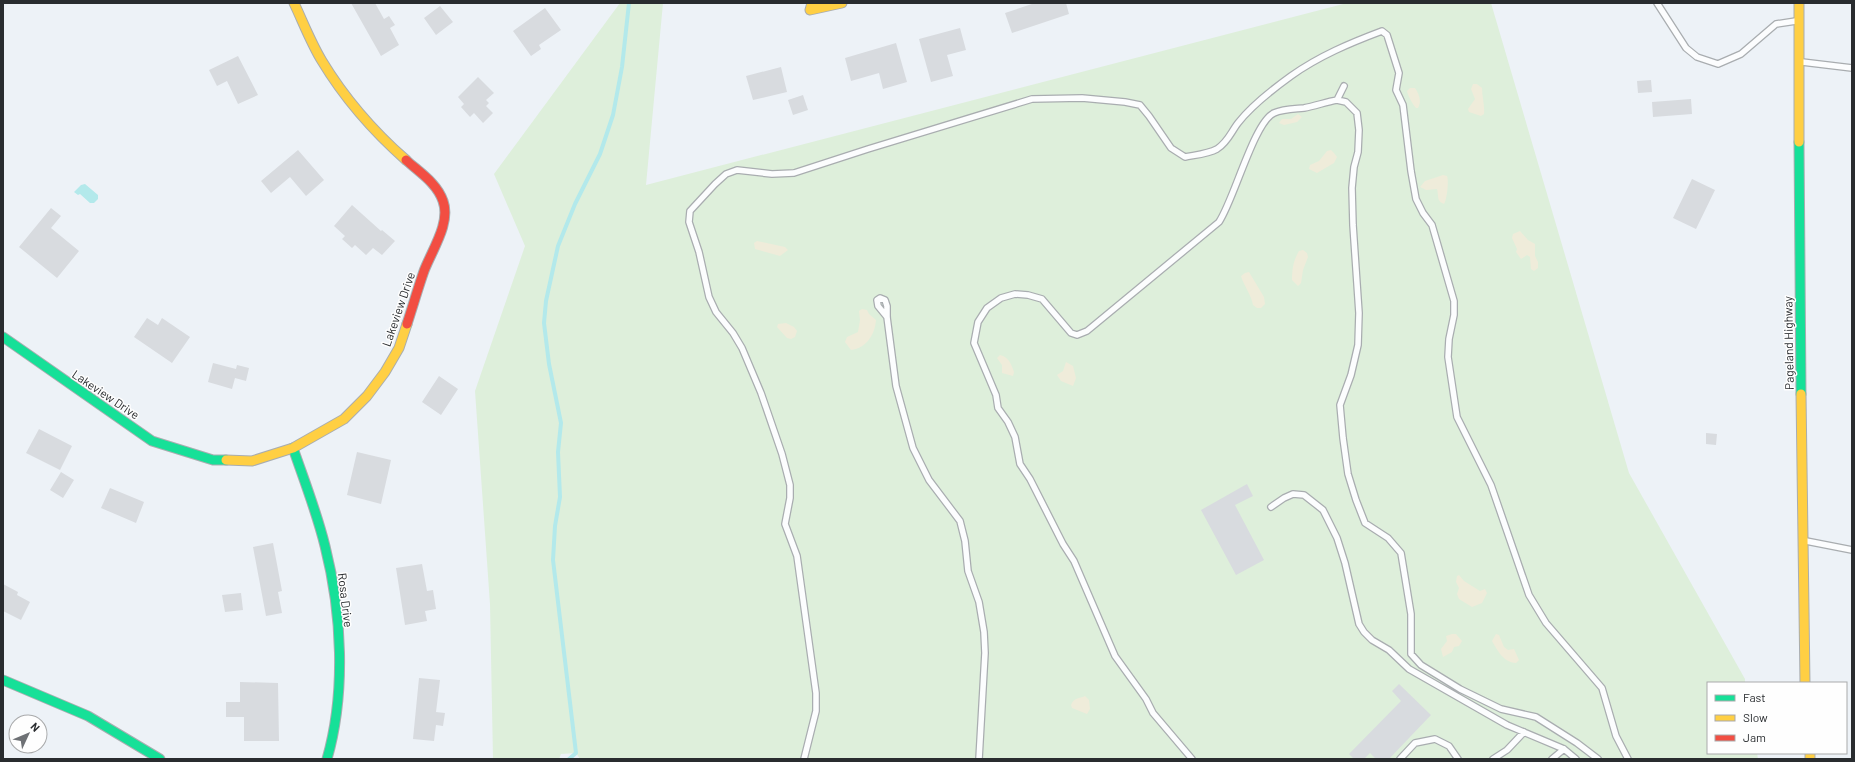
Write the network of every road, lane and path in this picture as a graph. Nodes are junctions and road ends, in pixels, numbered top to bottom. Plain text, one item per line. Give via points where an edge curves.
1 (294, 3) edge
2 (842, 3) edge
3 (1657, 3) edge
4 (1799, 3) edge
5 (811, 6) edge
6 (1799, 21) junction
7 (1799, 61) junction
8 (1852, 68) edge
9 (1344, 86) dead end
10 (1337, 100) junction
11 (887, 317) dead end
12 (3, 337) edge
13 (293, 448) junction
14 (1270, 507) dead end
15 (1803, 540) junction
16 (1852, 550) edge
17 (3, 680) edge
18 (1804, 682) edge
19 (1524, 732) junction
20 (1564, 749) junction
21 (160, 759) edge
22 (327, 759) edge
23 (804, 759) edge
24 (979, 759) edge
25 (1192, 759) edge
26 (1400, 759) edge
27 (1458, 759) edge
28 (1493, 759) edge
29 (1552, 759) edge
30 (1576, 759) edge
31 (1598, 759) edge
32 (1628, 759) edge

1 - 13 main road, Lakeview Drive via 322,61 341,90 364,120 435,186 444,200 445,213 399,348 385,372 344,419
2 - 5 main road
3 - 6 lane via 1686,48 1697,57 1718,64 1740,54 1776,24
4 - 6 main road, Pageland Highway
6 - 7 main road, Pageland Highway
7 - 8 lane
7 - 15 main road, Pageland Highway
9 - 10 lane
10 - 25 lane via 1284,110 1269,116 1254,143 1226,212 1219,222 1087,331 1078,335 1071,333 1042,299 1028,295 1015,294 1001,298 987,308 978,322 974,343 996,395 998,408 1015,437 1020,464 1074,561 1114,656 1146,699 1153,713
10 - 31 lane via 1346,102 1357,113 1359,130 1352,188 1359,313 1358,345 1340,405 1348,474 1365,523 1388,538 1401,553 1411,614 1411,654 1420,665 1460,689 1501,709 1536,717
11 - 24 lane via 896,386 913,448 929,480 960,521 968,571 979,602 985,653
12 - 13 main road, Lakeview Drive via 152,441 213,460 252,461
13 - 22 main road, Rosa Drive via 325,545 337,603 339,694 333,738
14 - 19 lane via 1293,494 1304,496 1323,510 1345,563 1358,624 1364,632 1409,669 1507,725
15 - 16 lane
15 - 18 main road, Pageland Highway
17 - 21 main road via 88,716
19 - 20 lane
19 - 28 lane via 1507,750
20 - 29 lane
20 - 30 lane
23 - 32 lane via 816,711 816,693 797,556 785,524 790,485 759,386 742,348 716,312 709,297 689,222 690,211 726,174 737,170 772,174 794,173 1032,99 1082,98 1140,105 1171,148 1185,157 1200,154 1223,145 1244,117 1291,76 1333,51 1382,31 1387,35 1399,73 1396,90 1403,105 1416,199 1432,225 1454,301 1448,357 1457,418 1490,485 1529,595 1546,623 1602,688 1616,736
26 - 27 lane via 1415,743 1434,739 1449,746

